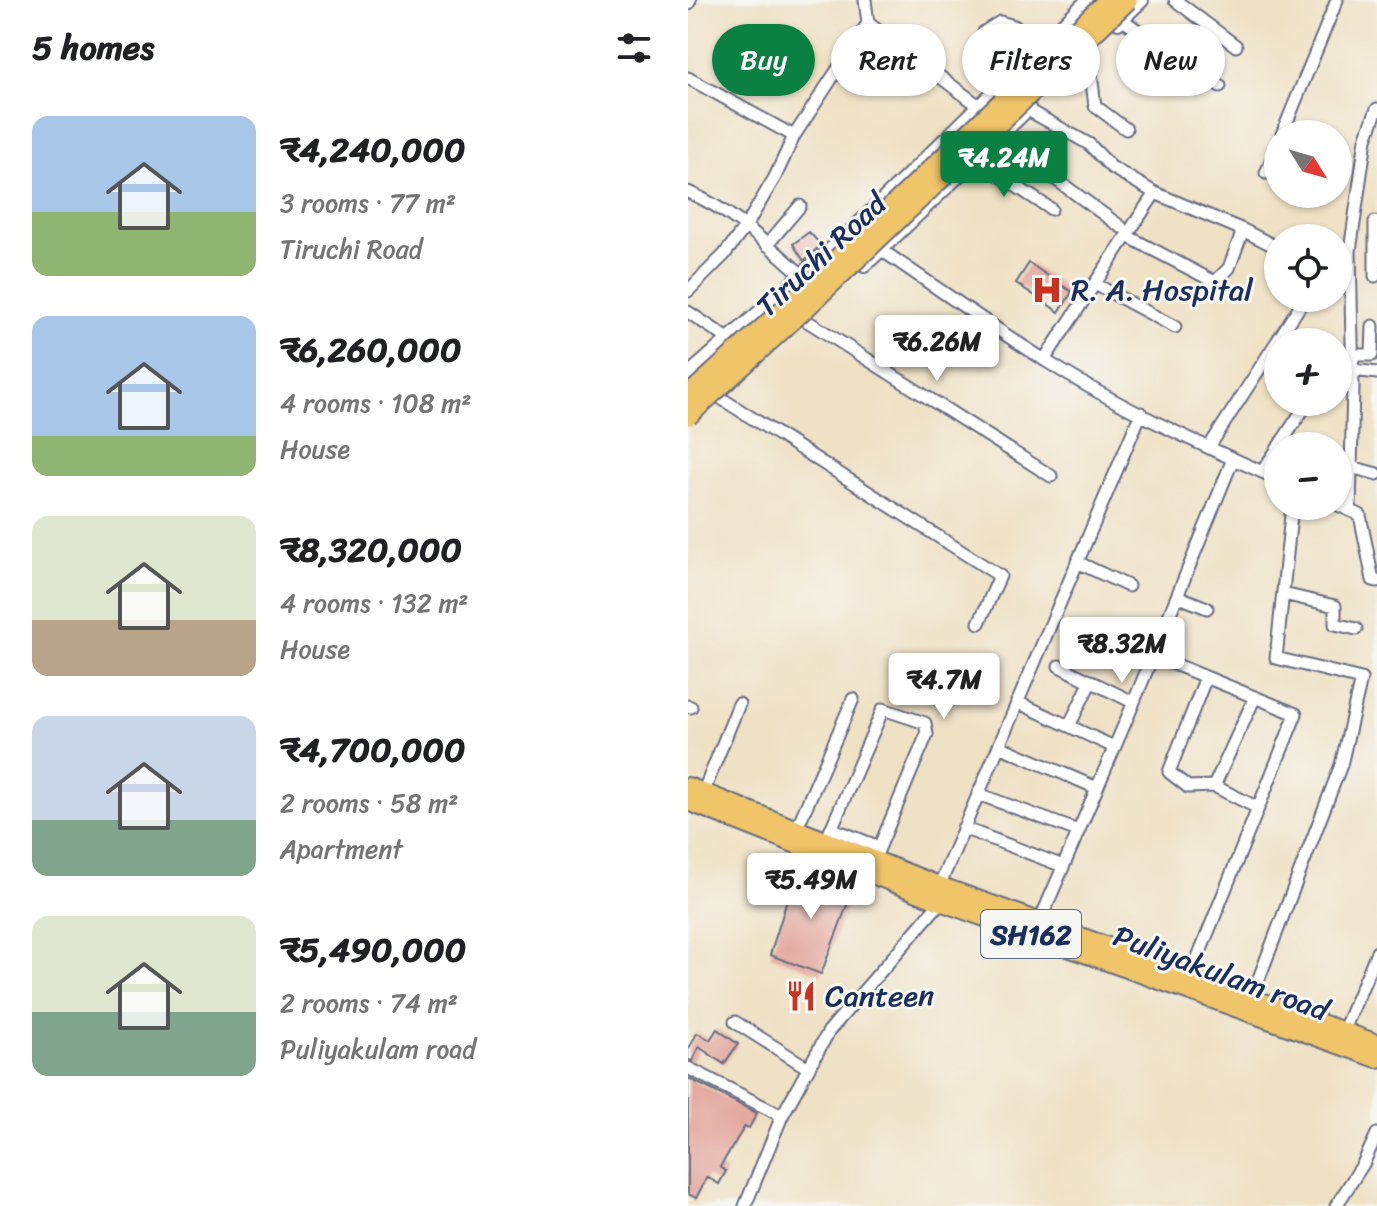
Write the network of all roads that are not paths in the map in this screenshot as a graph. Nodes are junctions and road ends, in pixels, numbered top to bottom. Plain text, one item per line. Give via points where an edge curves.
1 (865, 0) edge
2 (1089, 0) edge
3 (1108, 0) edge
4 (1128, 0) edge
5 (1141, 0) edge
6 (1175, 0) edge
7 (1337, 0) edge
8 (1121, 19) junction
9 (868, 23) junction
10 (1064, 24) edge
11 (1128, 24) edge
12 (1100, 39) edge
13 (1236, 46) dead end
14 (688, 78) edge
15 (990, 96) edge
16 (1040, 96) edge
17 (1094, 96) edge
18 (979, 106) junction
19 (1026, 109) junction
20 (1377, 109) edge
21 (1288, 120) edge
22 (1126, 129) dead end
23 (794, 136) junction
24 (998, 137) junction
25 (976, 160) junction
26 (688, 192) edge
27 (1155, 193) junction
28 (800, 206) dead end
29 (1051, 209) dead end
30 (1355, 216) junction
31 (1376, 222) edge
32 (746, 226) junction
33 (1243, 230) junction
34 (1124, 232) junction
35 (1264, 241) edge
36 (767, 245) junction
37 (880, 249) junction
38 (803, 276) junction
39 (1375, 276) dead end
40 (1095, 284) junction
41 (688, 291) edge
42 (688, 312) edge
43 (1296, 312) edge
44 (804, 319) junction
45 (1373, 326) dead end
46 (1175, 327) dead end
47 (1351, 328) edge
48 (728, 339) junction
49 (1352, 355) joint
50 (760, 359) junction
51 (1044, 360) junction
52 (1353, 370) junction
53 (1377, 373) edge
54 (688, 376) edge
55 (688, 396) edge
56 (719, 397) junction
57 (1141, 413) junction
58 (688, 416) edge
59 (688, 426) edge
60 (1352, 432) edge
61 (1209, 447) junction
62 (1233, 459) junction
63 (1352, 467) edge
64 (1264, 469) edge
65 (1262, 472) joint
66 (1377, 474) edge
67 (1051, 476) dead end
68 (1352, 512) edge
69 (1291, 520) edge
70 (1077, 562) junction
71 (1377, 581) edge
72 (1128, 586) dead end
73 (1283, 594) junction
74 (1177, 596) junction
75 (1207, 608) dead end
76 (979, 623) dead end
77 (1356, 629) dead end
78 (1152, 655) junction
79 (1059, 666) dead end
80 (1206, 677) junction
81 (1091, 681) junction
82 (1255, 697) junction
83 (853, 699) dead end
84 (1017, 702) junction
85 (1133, 702) junction
86 (739, 704) dead end
87 (1069, 726) junction
88 (999, 746) junction
89 (1114, 747) junction
90 (1214, 786) junction
91 (1097, 788) junction
92 (693, 794) edge
93 (978, 794) junction
94 (1258, 808) junction
95 (963, 828) junction
96 (796, 830) junction
97 (1078, 831) junction
98 (828, 835) junction
99 (876, 854) junction
100 (1063, 866) junction
101 (941, 894) junction
102 (1039, 923) junction
103 (1375, 961) edge
104 (1190, 977) junction
105 (1251, 999) junction
106 (735, 1022) dead end
107 (1343, 1032) junction
108 (1377, 1044) edge
109 (1377, 1058) edge
110 (688, 1068) edge
111 (808, 1068) junction
112 (782, 1116) junction
113 (1377, 1134) edge
114 (745, 1206) edge
115 (1336, 1206) edge

1 - 9 street
2 - 10 street
3 - 55 main road, Tiruchi Road, bridge
4 - 58 main road, Tiruchi Road, bridge
5 - 8 street
6 - 13 street
7 - 21 street
8 - 11 street
8 - 12 street
9 - 18 street
9 - 23 street
14 - 23 street
15 - 18 street
16 - 19 street
17 - 22 street via 1095,106
18 - 38 street
19 - 24 street
19 - 27 street via 1089,144 1111,167
20 - 30 street via 1366,139
23 - 32 street
24 - 25 street
24 - 34 street
25 - 29 street
25 - 37 street
26 - 32 street
27 - 33 street
27 - 34 street
28 - 36 street
30 - 31 street
30 - 47 street
31 - 39 street
32 - 36 street
32 - 41 street
33 - 34 street via 1229,268 1215,282
33 - 35 street
34 - 40 street
36 - 38 street
37 - 44 street
37 - 51 street
38 - 48 street
40 - 46 street
40 - 51 street
42 - 48 street
43 - 61 street
44 - 50 street
44 - 67 street
45 - 49 street via 1372,355
48 - 50 street
48 - 54 street
49 - 52 street
50 - 56 street
51 - 57 street
52 - 53 street
52 - 60 street
56 - 59 street
56 - 76 street via 1000,576
57 - 61 street
57 - 70 street
61 - 62 street
62 - 65 street
62 - 74 street
63 - 66 street
64 - 65 street
68 - 71 street via 1360,515
69 - 73 street
70 - 72 street
70 - 84 street
73 - 77 street via 1335,606 1335,624
73 - 105 street via 1276,658 1361,679 1341,765
74 - 75 street
74 - 78 street
78 - 80 street
78 - 85 street
79 - 81 street
80 - 82 street
80 - 90 street via 1169,772 1188,787
81 - 85 street
81 - 87 street
82 - 90 street
82 - 94 street via 1296,714
83 - 96 street
84 - 87 street
84 - 88 street
85 - 89 street
86 - 92 street
87 - 89 street
88 - 91 street
88 - 93 street
89 - 91 street
90 - 94 street
91 - 97 street
92 - 96 main road, Puliyakulam road / SH162
92 - 101 main road, Puliyakulam road / SH162
93 - 95 street
93 - 97 street
94 - 104 street
95 - 100 street
95 - 101 street
96 - 98 main road, Puliyakulam road / SH162
97 - 100 street
98 - 99 main road, Puliyakulam road / SH162
98 - 99 street via 883,709 925,723 927,734
99 - 101 main road, Puliyakulam road / SH162
100 - 102 street
101 - 102 main road, Puliyakulam road / SH162
101 - 109 main road, Puliyakulam road / SH162
101 - 111 street via 829,1031
102 - 104 main road, Puliyakulam road / SH162
103 - 107 street
104 - 105 main road, Puliyakulam road / SH162
105 - 107 main road, Puliyakulam road / SH162
106 - 111 street
107 - 108 main road, Puliyakulam road / SH162
110 - 112 street
111 - 112 street
112 - 114 street
113 - 115 street

